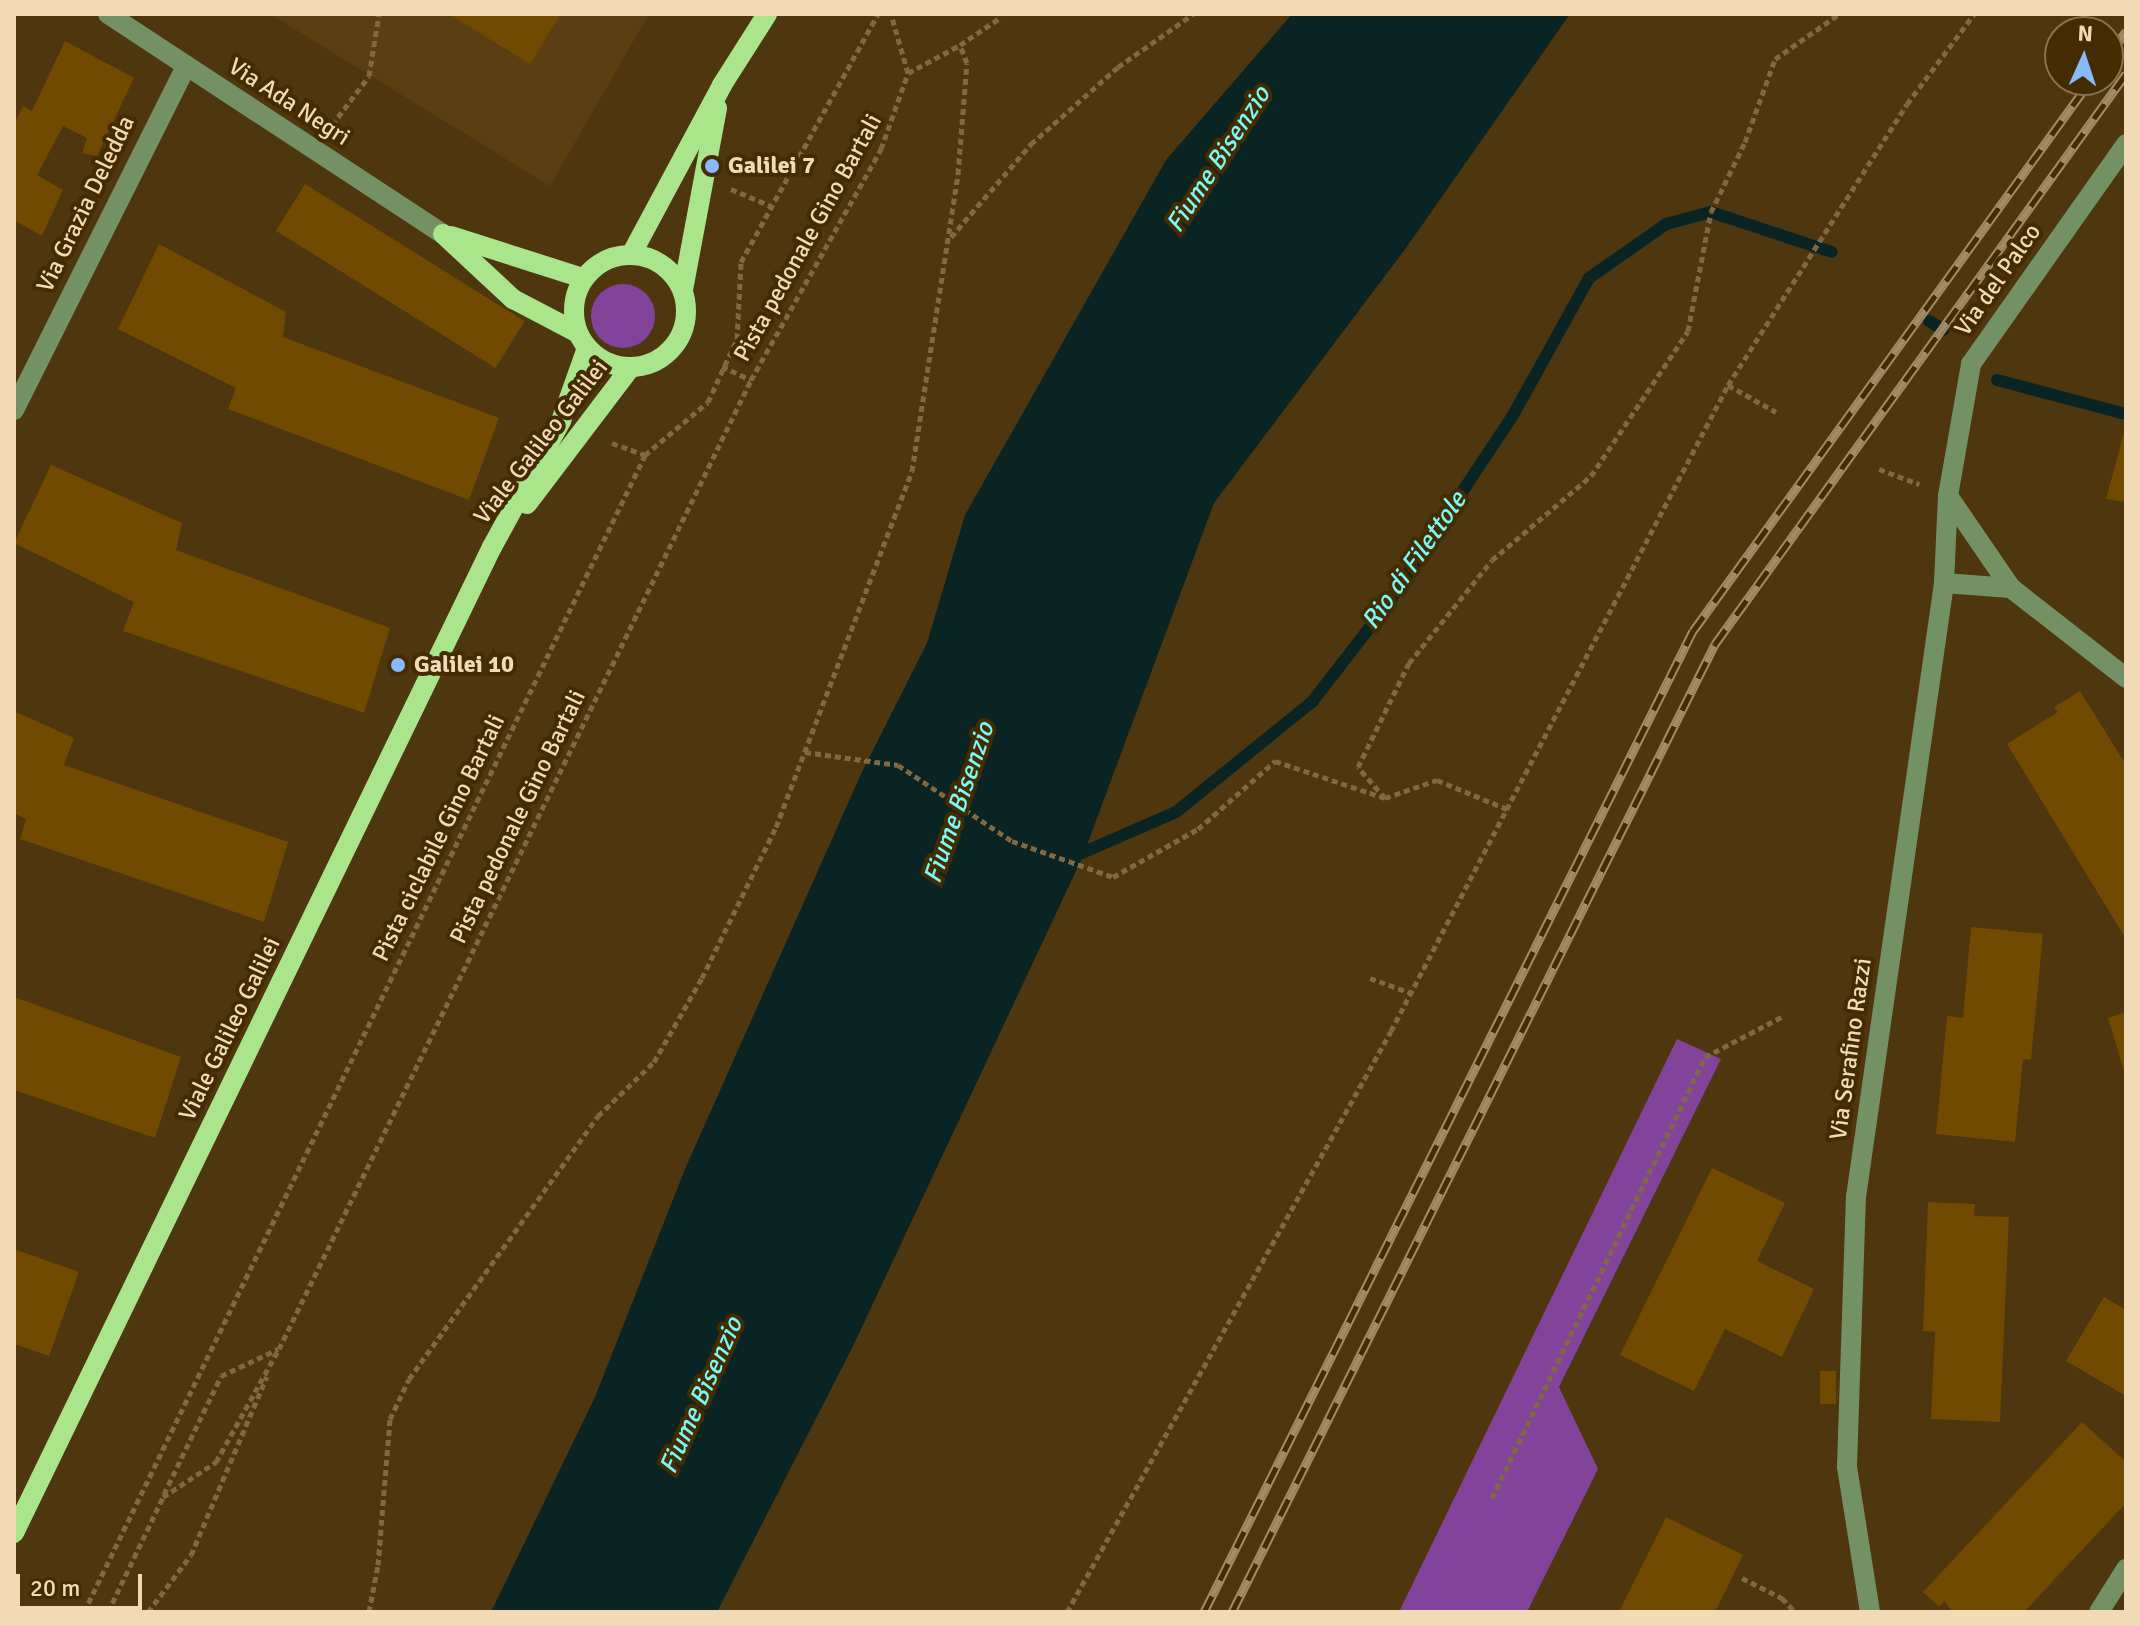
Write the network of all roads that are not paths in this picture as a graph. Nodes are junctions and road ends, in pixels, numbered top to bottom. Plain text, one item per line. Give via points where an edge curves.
1 (108, 14) edge
2 (767, 14) edge
3 (186, 66) junction
4 (722, 85) junction
5 (2126, 144) edge
6 (443, 234) junction
7 (631, 255) junction
8 (583, 278) junction
9 (683, 290) junction
10 (582, 341) junction
11 (631, 367) junction
12 (14, 410) edge
13 (1948, 496) junction
14 (492, 547) junction
15 (1944, 583) junction
16 (2011, 588) junction
17 (2126, 678) edge
18 (14, 1533) edge
19 (2126, 1569) edge
20 (1870, 1612) edge
21 (2099, 1612) edge

1 - 3 street, Via Ada Negri
2 - 4 main road, Viale Galileo Galilei
3 - 6 street, Via Ada Negri
3 - 12 street, Via Grazia Deledda
4 - 7 main road, Viale Galileo Galilei
4 - 9 main road, Viale Galileo Galilei
5 - 13 street, Via del Palco via 1971,364
6 - 8 main road
6 - 10 main road via 513,299
7 - 8 main road via 612,257
7 - 9 main road via 662,265
8 - 10 main road, Viale Galileo Galilei via 573,314
9 - 11 main road, Viale Galileo Galilei via 685,326 677,342 649,364
10 - 11 main road, Viale Galileo Galilei via 615,366
10 - 14 main road, Viale Galileo Galilei via 561,421
11 - 14 main road, Viale Galileo Galilei
13 - 15 street, Via Serafino Razzi
13 - 16 street
14 - 18 main road, Viale Galileo Galilei
15 - 16 street
15 - 20 street, Via Serafino Razzi via 1856,1197 1847,1466
16 - 17 street
19 - 21 street

